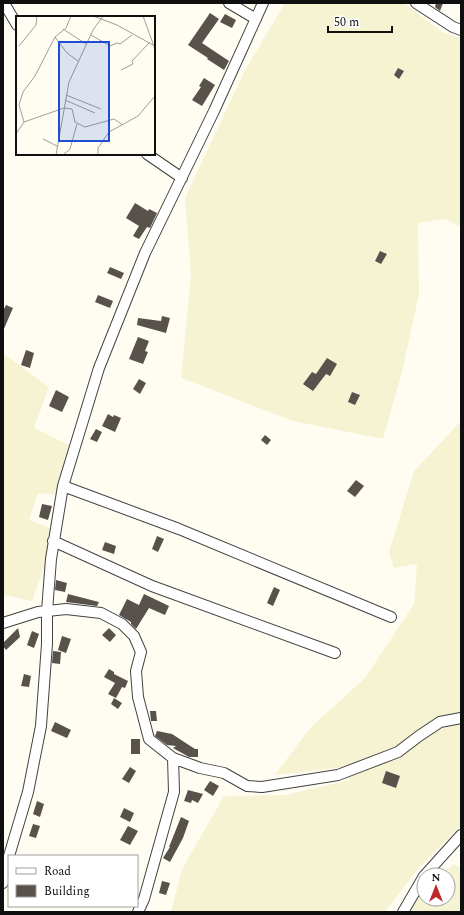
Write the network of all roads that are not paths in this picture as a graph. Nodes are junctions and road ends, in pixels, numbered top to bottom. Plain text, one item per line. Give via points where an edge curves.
1 (4, 3) edge
2 (229, 3) edge
3 (263, 3) edge
4 (416, 3) edge
5 (256, 19) junction
6 (16, 22) edge
7 (461, 30) edge
8 (148, 155) edge
9 (182, 178) junction
10 (63, 486) junction
11 (53, 541) junction
12 (47, 610) junction
13 (391, 618) dead end
14 (3, 623) edge
15 (335, 653) dead end
16 (461, 718) edge
17 (173, 758) junction
18 (461, 835) edge
19 (10, 855) edge
20 (8, 861) edge
21 (431, 867) edge
22 (3, 883) edge
23 (416, 889) edge
24 (138, 912) edge
25 (403, 912) edge

1 - 6 street
2 - 5 street
3 - 5 street
4 - 7 street
5 - 9 street
8 - 9 street
9 - 10 street via 145,253 99,368
10 - 11 street
10 - 13 street via 179,529
11 - 12 street
11 - 15 street via 152,586
12 - 14 street
12 - 17 street via 66,609 101,613 122,624 134,636 141,652 136,671 138,697 148,739
12 - 19 street via 41,726 28,792
16 - 17 street via 440,722 398,752 338,775 262,787 247,786 224,772 200,768
17 - 24 street via 174,792 144,899
18 - 21 street
20 - 22 street
23 - 25 street

